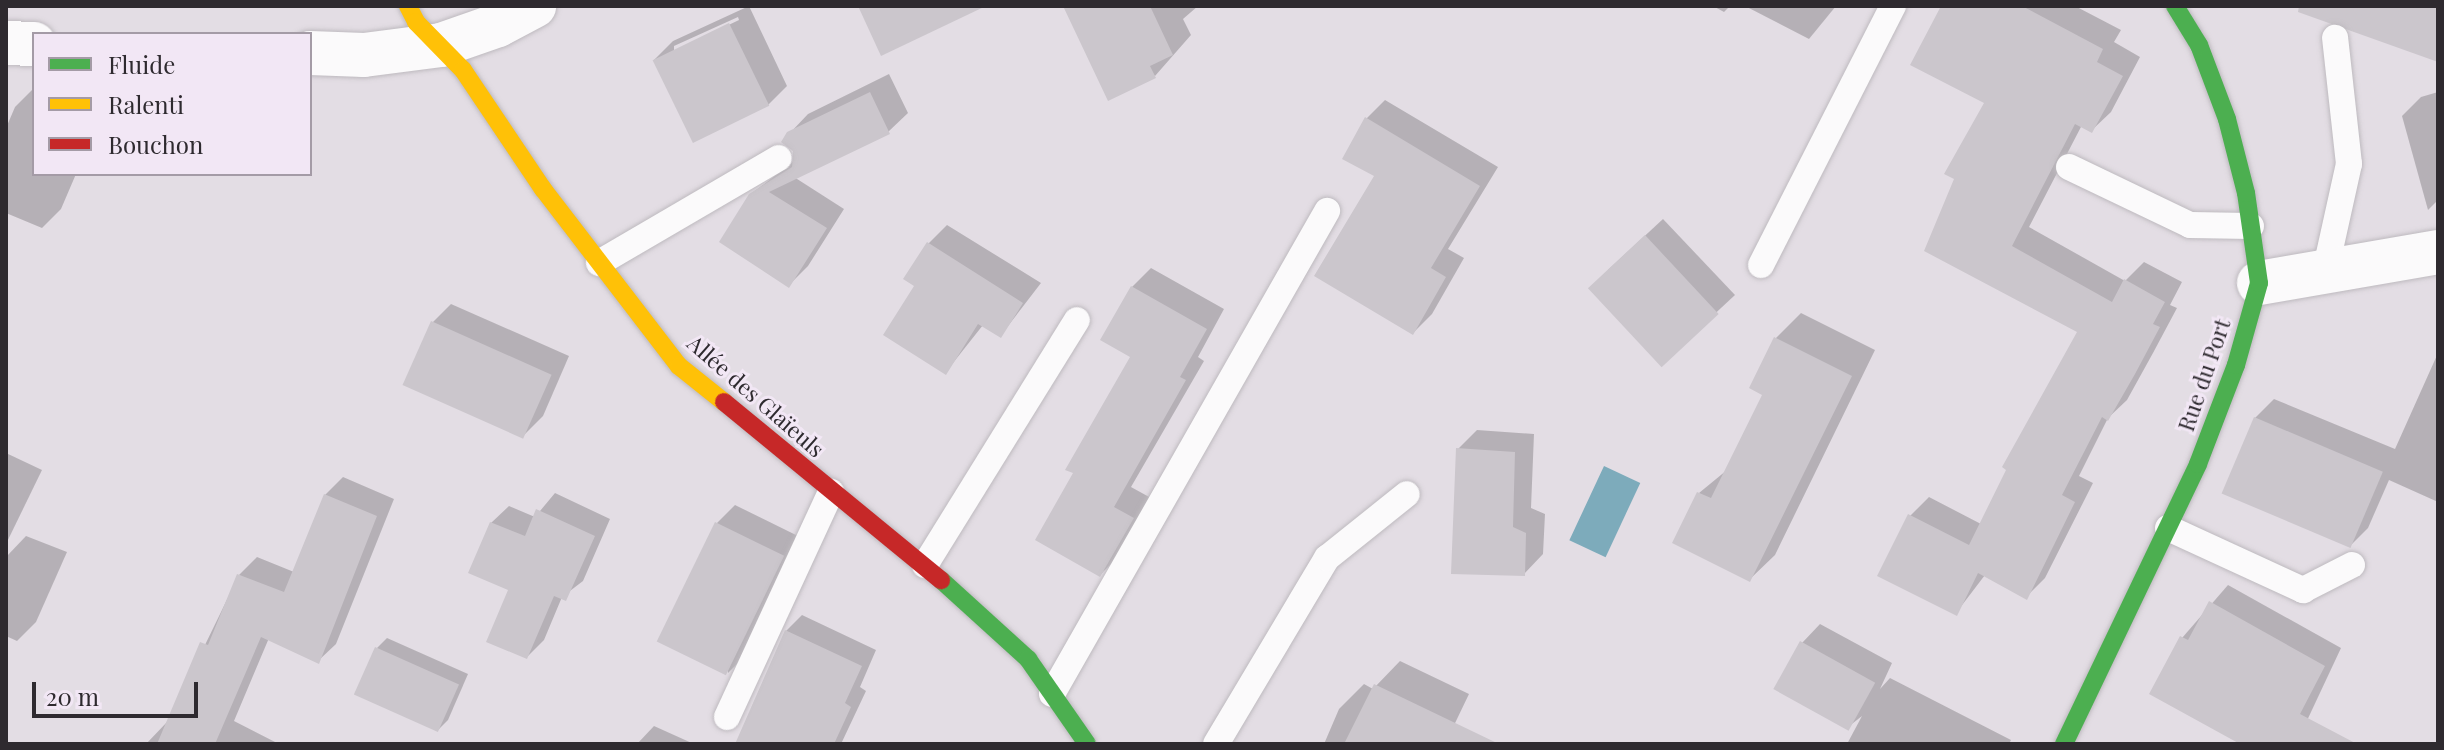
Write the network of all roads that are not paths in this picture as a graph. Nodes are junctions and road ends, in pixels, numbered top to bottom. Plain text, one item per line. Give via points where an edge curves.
1 (408, 6) edge
2 (534, 6) edge
3 (1893, 6) edge
4 (2175, 6) edge
5 (2335, 38) dead end
6 (6, 43) edge
7 (32, 44) edge
8 (441, 45) junction
9 (312, 53) edge
10 (779, 158) dead end
11 (2069, 167) dead end
12 (1327, 211) dead end
13 (2251, 226) junction
14 (2438, 252) edge
15 (599, 263) junction
16 (1761, 265) dead end
17 (2325, 272) junction
18 (2259, 283) junction
19 (1077, 320) dead end
20 (831, 492) junction
21 (1407, 494) dead end
22 (2168, 528) junction
23 (925, 565) junction
24 (2352, 565) dead end
25 (1052, 694) junction
26 (727, 717) dead end
27 (1087, 744) edge
28 (1216, 744) edge
29 (2064, 744) edge

1 - 8 street, Allée des Glaïeuls via 416,22
2 - 8 street
3 - 16 lane
4 - 13 street, Rue du Port via 2199,45 2227,119
5 - 17 lane via 2349,164
6 - 7 street
8 - 9 street via 364,55
8 - 15 street, Allée des Glaïeuls
10 - 15 lane
11 - 13 lane via 2190,225
12 - 25 lane
13 - 18 street, Rue du Port
14 - 17 street
15 - 20 street, Allée des Glaïeuls via 679,366
17 - 18 street
18 - 22 street, Rue du Port via 2236,365
19 - 23 lane
20 - 23 street, Allée des Glaïeuls
20 - 26 lane
21 - 28 lane via 1327,558
22 - 24 lane via 2303,590
22 - 29 street, Rue du Port
23 - 25 street, Allée des Glaïeuls via 1028,659
25 - 27 street, Allée des Glaïeuls

